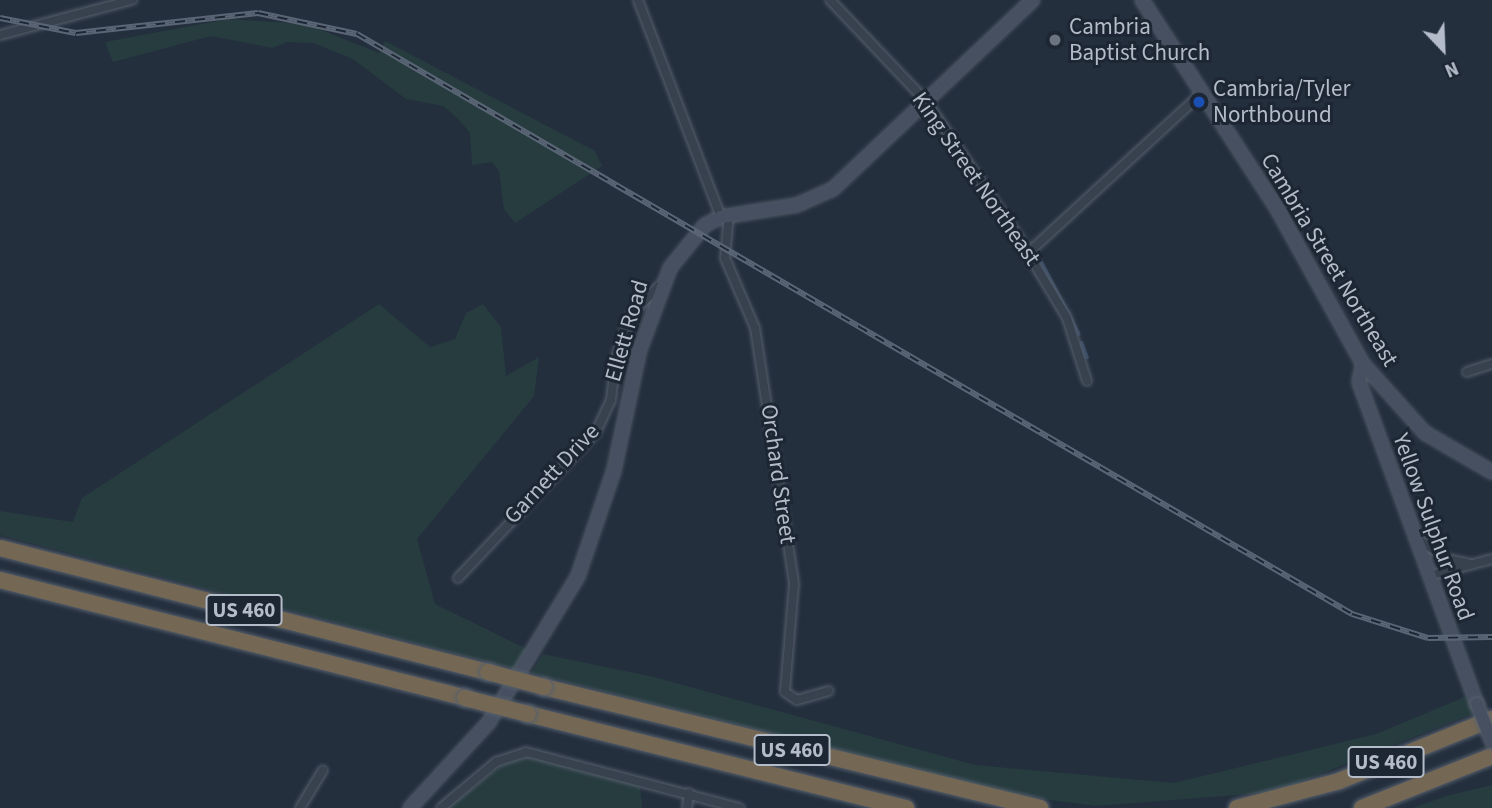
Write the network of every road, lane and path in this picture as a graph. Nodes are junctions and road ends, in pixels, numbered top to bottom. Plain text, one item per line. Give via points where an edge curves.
1 (132, 0) edge
2 (638, 0) edge
3 (830, 0) edge
4 (1033, 0) edge
5 (1142, 0) edge
6 (0, 35) edge
7 (1202, 93) junction
8 (926, 101) junction
9 (725, 216) junction
10 (1028, 253) junction
11 (659, 286) junction
12 (1363, 364) junction
13 (1492, 365) edge
14 (1467, 372) dead end
15 (1087, 381) dead end
16 (1492, 472) edge
17 (1413, 535) junction
18 (0, 548) edge
19 (1492, 559) edge
20 (1471, 564) junction
21 (1427, 576) junction
22 (458, 578) dead end
23 (0, 580) edge
24 (829, 691) dead end
25 (1492, 719) edge
26 (1492, 742) edge
27 (1492, 759) edge
28 (323, 770) dead end
29 (689, 793) junction
30 (300, 808) edge
31 (410, 808) edge
32 (441, 808) edge
33 (687, 808) edge
34 (740, 808) edge
35 (906, 808) edge
36 (1041, 808) edge
37 (1237, 808) edge
38 (1362, 808) edge

1 - 6 street
2 - 9 street, Orchard Street
3 - 8 street, King Street Northeast
4 - 8 street, Ellett Road
5 - 7 street, Cambria Street Northeast
7 - 10 street
7 - 12 street, Cambria Street Northeast via 1279,212
8 - 9 street, Ellett Road via 817,199
8 - 10 street, King Street Northeast
9 - 11 street, Ellett Road via 705,225
9 - 24 street, Orchard Street via 726,258 749,305 760,351 794,584 785,692 797,700
10 - 15 street, King Street Northeast via 1067,318
11 - 22 street, Garnett Drive via 631,316 615,358 611,400 596,432
11 - 31 street, Ellett Road via 614,470 578,576 489,722
12 - 16 street, Cambria Street Northeast via 1425,433
12 - 17 street, Yellow Sulphur Road via 1359,382
13 - 14 street
17 - 20 street via 1430,551
17 - 21 street, Yellow Sulphur Road
18 - 36 highway, US 460, bridge
19 - 20 street
20 - 21 street
21 - 26 street, Yellow Sulphur Road, bridge
23 - 35 highway, US 460, bridge
25 - 37 highway, US 460 via 1339,780
27 - 38 highway, US 460
28 - 30 street
29 - 32 street via 526,752 496,762
29 - 33 street
29 - 34 street

